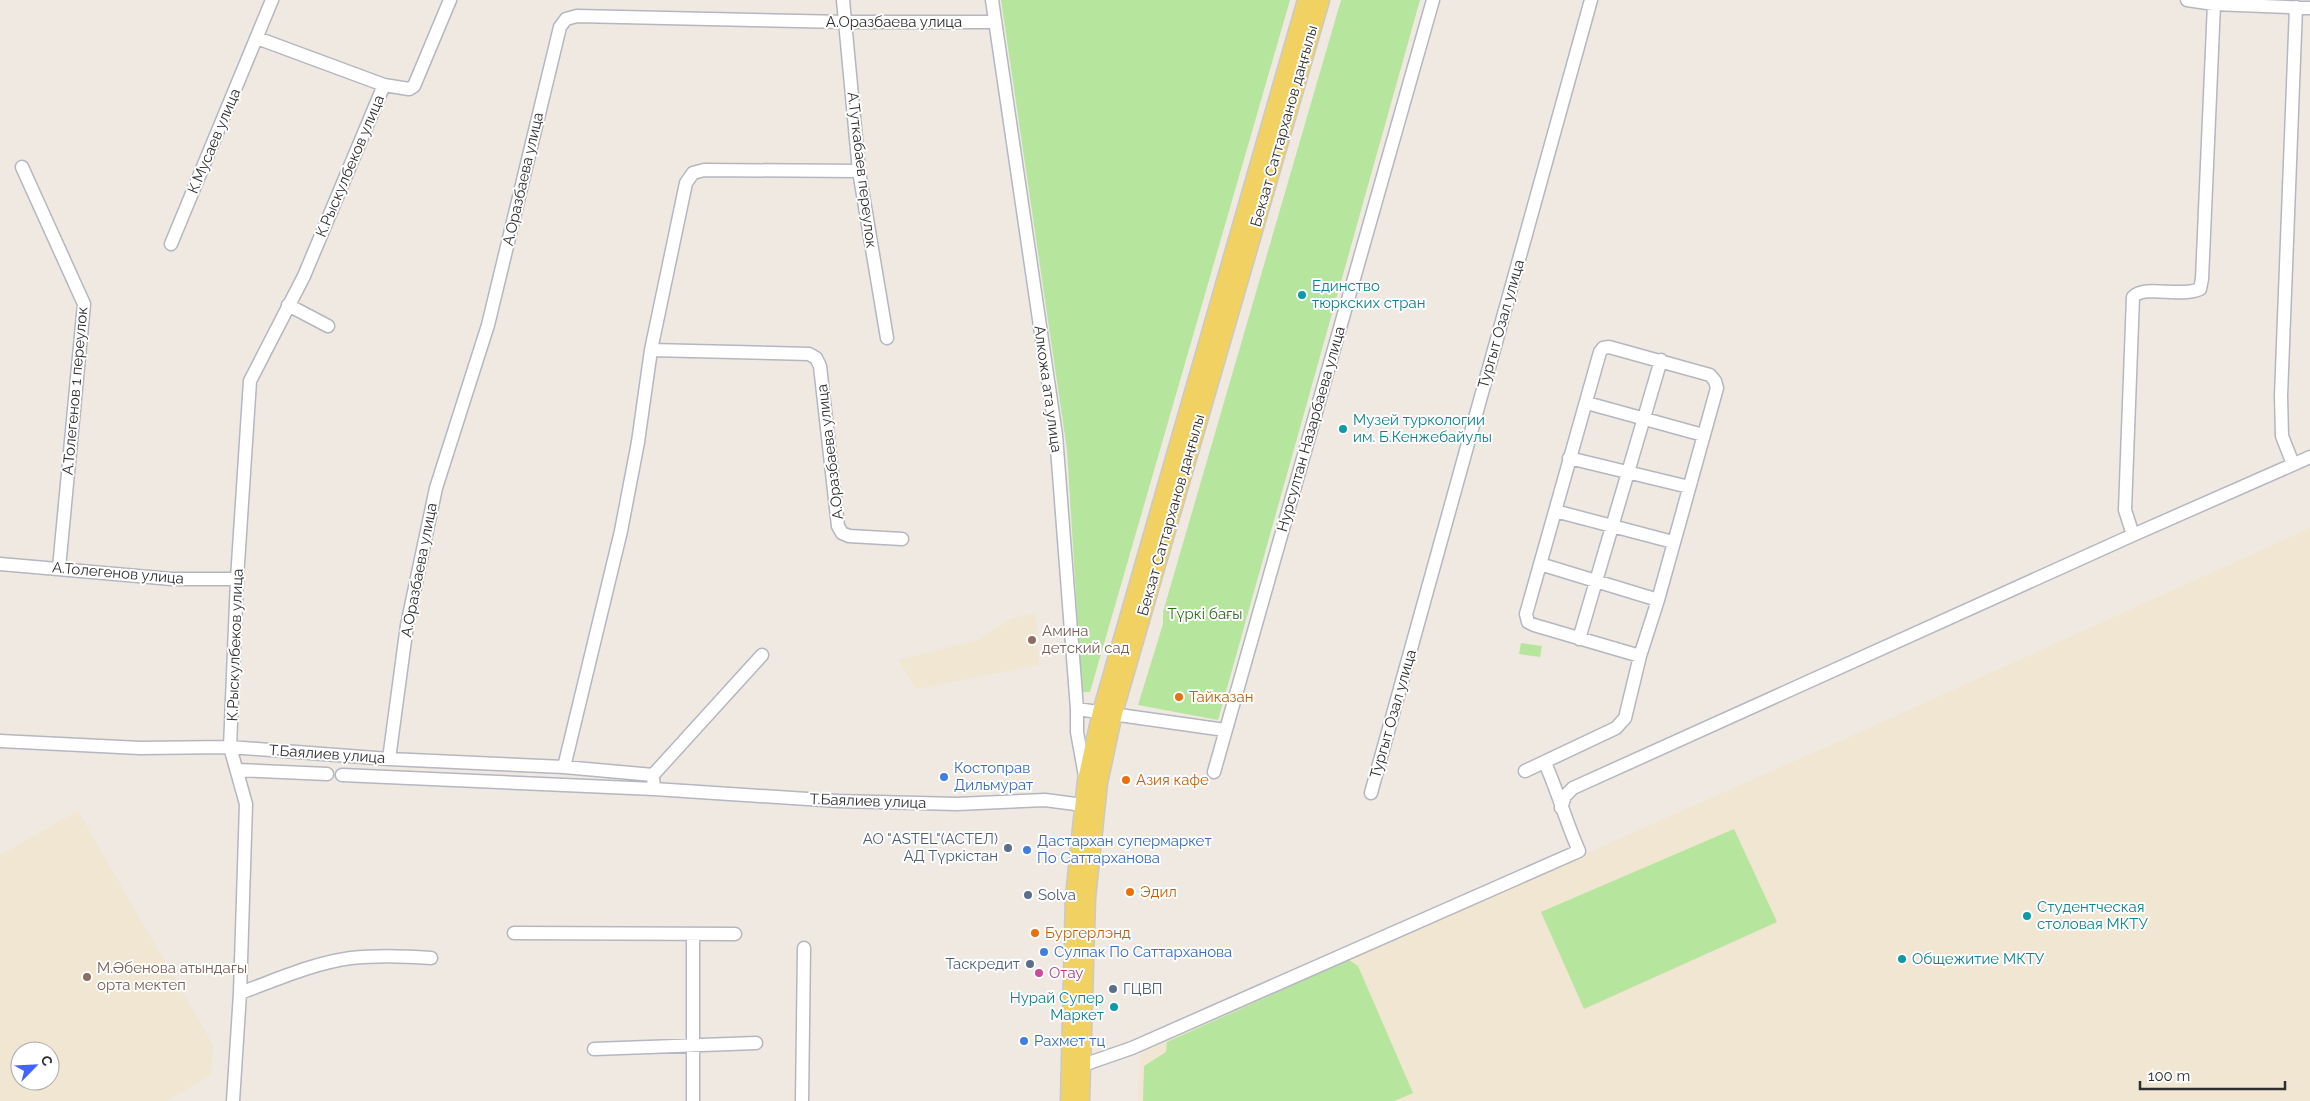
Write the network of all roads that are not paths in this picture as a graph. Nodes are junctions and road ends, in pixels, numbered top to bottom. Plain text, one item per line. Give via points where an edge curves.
1 (272, 0) edge
2 (450, 0) edge
3 (843, 0) edge
4 (992, 0) edge
5 (1306, 0) edge
6 (1321, 0) edge
7 (1433, 0) edge
8 (1591, 0) edge
9 (2187, 0) edge
10 (2214, 4) junction
11 (2296, 7) junction
12 (2310, 8) edge
13 (845, 22) junction
14 (995, 22) junction
15 (257, 38) junction
16 (384, 85) junction
17 (22, 167) dead end
18 (860, 171) junction
19 (171, 244) dead end
20 (288, 305) junction
21 (328, 326) dead end
22 (887, 338) dead end
23 (651, 350) junction
24 (1661, 360) junction
25 (1587, 402) junction
26 (1644, 419) junction
27 (1703, 436) junction
28 (2310, 456) edge
29 (1569, 458) junction
30 (2293, 464) junction
31 (1628, 473) junction
32 (1689, 487) junction
33 (1555, 510) junction
34 (1612, 527) junction
35 (2133, 534) junction
36 (902, 539) dead end
37 (1674, 542) junction
38 (0, 564) edge
39 (1540, 564) junction
40 (59, 568) junction
41 (237, 579) junction
42 (1596, 581) junction
43 (1658, 600) junction
44 (1579, 639) junction
45 (762, 655) dead end
46 (1640, 656) junction
47 (1078, 709) junction
48 (1107, 713) junction
49 (1225, 730) junction
50 (0, 741) edge
51 (230, 747) junction
52 (389, 759) junction
53 (1545, 763) junction
54 (564, 767) junction
55 (238, 770) junction
56 (1525, 771) dead end
57 (1214, 772) dead end
58 (327, 774) dead end
59 (653, 774) junction
60 (342, 775) dead end
61 (1086, 780) junction
62 (654, 789) junction
63 (1371, 793) dead end
64 (1083, 805) junction
65 (1562, 808) junction
66 (514, 934) dead end
67 (693, 934) junction
68 (735, 934) dead end
69 (804, 948) dead end
70 (431, 958) dead end
71 (240, 993) junction
72 (756, 1043) dead end
73 (694, 1045) junction
74 (594, 1049) dead end
75 (1083, 1065) junction
76 (233, 1101) edge
77 (693, 1101) edge
78 (802, 1101) edge
79 (1069, 1101) edge
80 (1081, 1101) edge

1 - 15 street, К.Мусаев улица
2 - 16 street, К.Рыскулбеков улица via 414,86 409,89
3 - 13 street, А.Туткабаев переулок
4 - 14 street, Алкожа ата улица
5 - 48 main road, Бекзат Саттарханов даңғылы
6 - 48 main road, Бекзат Саттарханов даңғылы
7 - 49 street, Нурсултан Назарбаева улица
8 - 63 street, Тургыт Озал улица
9 - 10 street
10 - 11 street
10 - 35 street via 2200,289 2179,294 2145,291 2133,297 2125,510
11 - 12 street
11 - 30 street via 2281,396 2282,436
13 - 14 street, А.Оразбаева улица
13 - 18 street, А.Туткабаев переулок
13 - 52 street, А.Оразбаева улица via 577,16 566,19 560,27 488,325 436,488 407,625
14 - 47 street, Алкожа ата улица via 1056,435
15 - 16 street
15 - 19 street, К.Мусаев улица
16 - 20 street, К.Рыскулбеков улица via 304,276
17 - 40 street, А.Толегенов 1 переулок via 84,304
18 - 22 street, А.Туткабаев переулок
18 - 23 street via 704,170 693,173 686,183
20 - 21 street
20 - 41 street, К.Рыскулбеков улица via 250,381
23 - 36 street, А.Оразбаева улица via 809,354 816,358 820,366 838,526 849,536
23 - 54 street via 621,531
24 - 25 street via 1603,348
24 - 26 street
24 - 27 street via 1710,375 1716,381 1717,388
25 - 26 street
25 - 29 street
26 - 27 street
26 - 31 street
27 - 32 street
28 - 30 street
29 - 31 street
29 - 33 street
30 - 35 street
31 - 32 street
31 - 34 street
32 - 37 street
33 - 34 street
33 - 39 street
34 - 37 street
34 - 42 street
35 - 65 street via 1573,788 1565,796
37 - 43 street
38 - 40 street, А.Толегенов улица
39 - 42 street
39 - 44 street via 1526,614 1528,622
40 - 41 street, А.Толегенов улица via 172,579
41 - 51 street, К.Рыскулбеков улица
42 - 43 street
42 - 44 street
43 - 46 street
44 - 46 street
45 - 59 street
46 - 53 street via 1622,724
47 - 48 street
47 - 61 street, Алкожа ата улица via 1077,732
48 - 49 street
48 - 61 main road, Бекзат Саттарханов даңғылы
48 - 75 main road, Бекзат Саттарханов даңғылы via 1086,898
49 - 57 street, Нурсултан Назарбаева улица
50 - 51 street, Т.Баялиев улица via 140,748
51 - 52 street, Т.Баялиев улица
51 - 55 street, К.Рыскулбеков улица
52 - 54 street, Т.Баялиев улица
53 - 56 street
53 - 65 street
54 - 59 street, Т.Баялиев улица
55 - 58 street, Т.Баялиев улица
55 - 71 street, К.Рыскулбеков улица via 246,804
59 - 62 street
60 - 62 street, Т.Баялиев улица
61 - 64 main road, Бекзат Саттарханов даңғылы
62 - 64 street, Т.Баялиев улица via 848,801 957,804 1044,800
64 - 79 main road, Бекзат Саттарханов даңғылы via 1074,897
65 - 75 street via 1578,851 1132,1048
66 - 67 street
67 - 68 street
67 - 73 street
69 - 78 street
70 - 71 street via 390,955 349,958 299,971
71 - 76 street, К.Рыскулбеков улица
72 - 73 street
73 - 74 street
73 - 77 street
75 - 80 main road, Бекзат Саттарханов даңғылы

